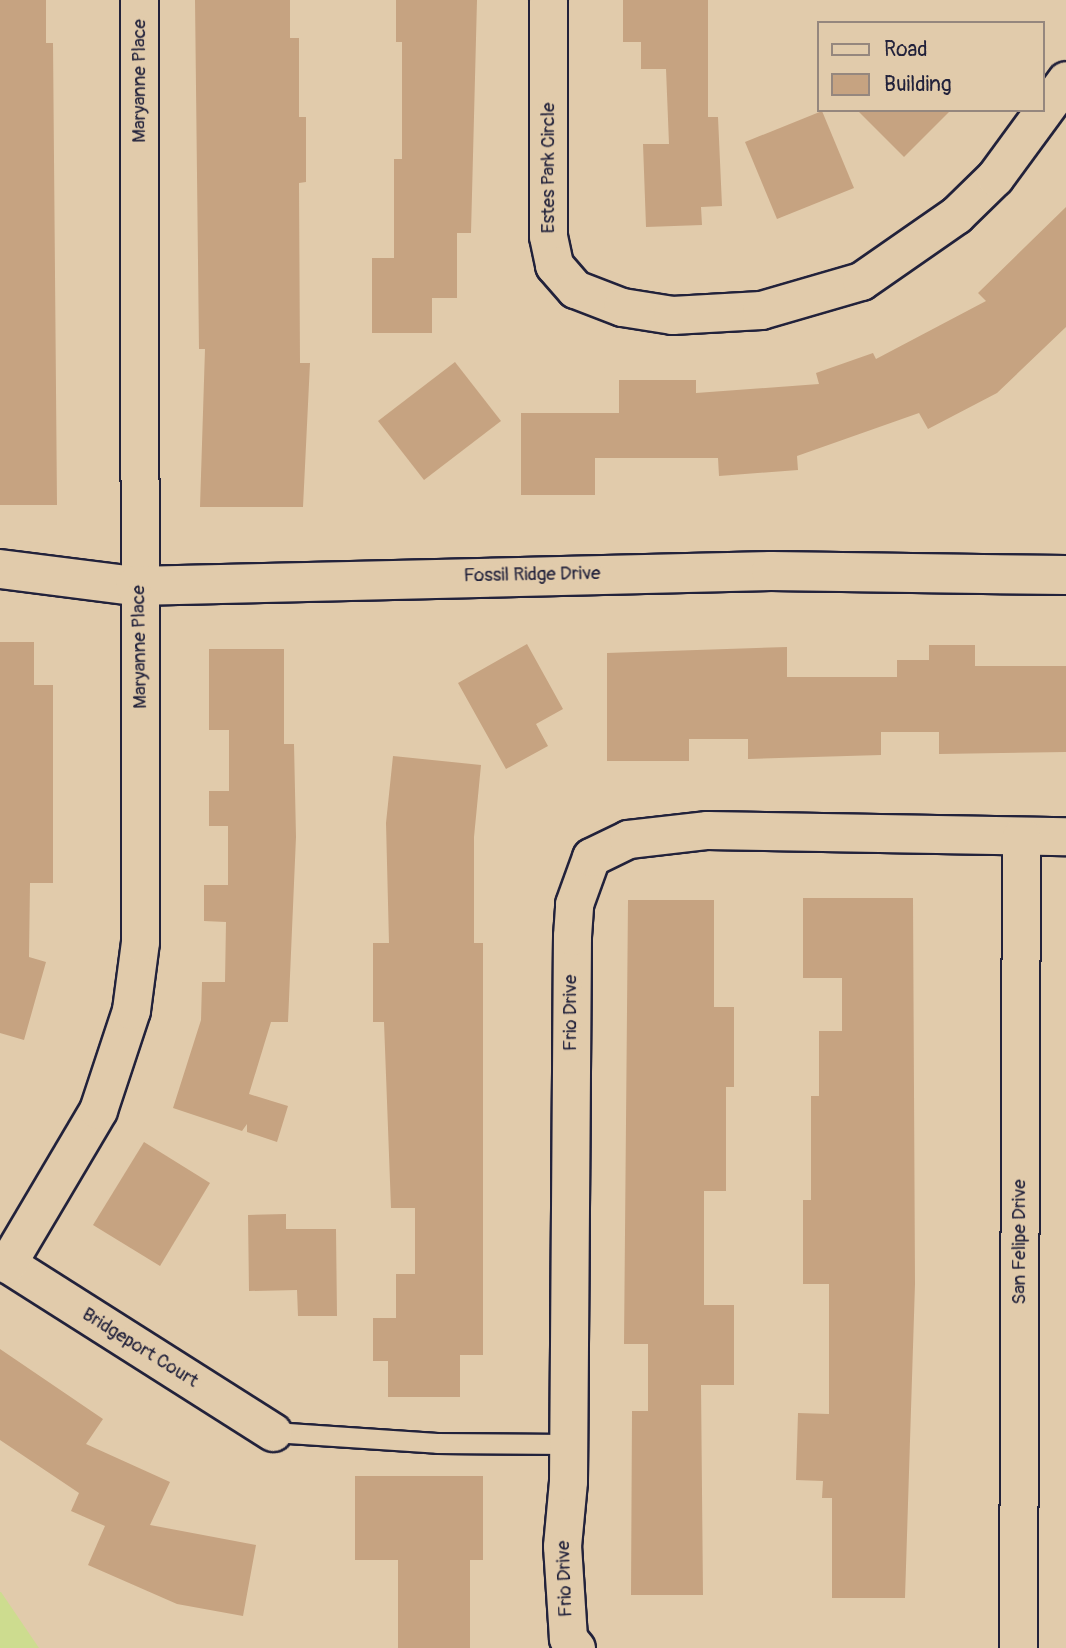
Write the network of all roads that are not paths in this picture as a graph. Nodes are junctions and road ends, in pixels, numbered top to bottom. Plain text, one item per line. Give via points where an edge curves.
1 (139, 0) edge
2 (548, 0) edge
3 (1066, 80) edge
4 (1045, 109) edge
5 (1043, 112) edge
6 (0, 569) edge
7 (1066, 575) edge
8 (135, 586) junction
9 (1021, 836) junction
10 (1066, 836) edge
11 (3, 1261) edge
12 (273, 1432) joint
13 (568, 1444) junction
14 (576, 1648) edge
15 (1018, 1648) edge

1 - 8 street, Maryanne Place via 143,566
2 - 5 street, Estes Park Circle via 548,236 554,265 575,289 622,306 672,315 761,310 861,281 956,215 995,177
3 - 4 street, Estes Park Circle
6 - 8 street, Fossil Ridge Drive
7 - 8 street, Fossil Ridge Drive via 771,571
8 - 11 street, Maryanne Place via 143,763 140,942 131,1010 98,1110
9 - 10 street, Frio Drive
9 - 13 street, Frio Drive via 708,830 628,839 591,857 574,904 572,936
9 - 15 street, San Felipe Drive
11 - 12 street, Bridgeport Court
12 - 13 lane via 437,1443
13 - 14 street, Frio Drive via 562,1546 568,1638

